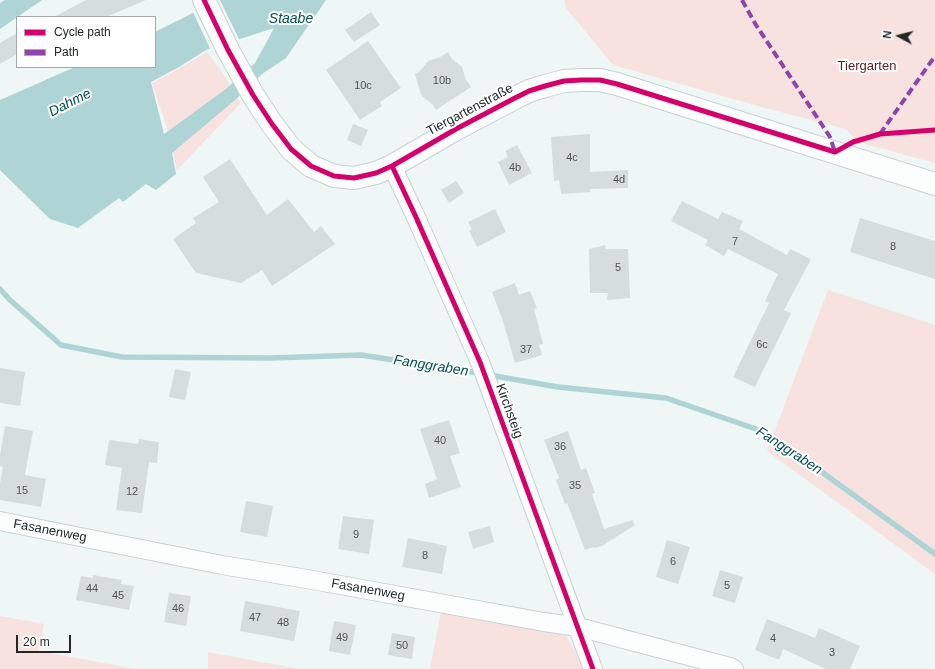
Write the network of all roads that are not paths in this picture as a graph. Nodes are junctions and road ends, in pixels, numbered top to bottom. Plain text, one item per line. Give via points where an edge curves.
1 (205, 3) edge
2 (392, 166) junction
3 (935, 184) edge
4 (0, 521) edge
5 (578, 627) junction
6 (593, 669) edge
7 (734, 669) edge

1 - 2 street, Tiergartenstraße via 252,93 291,149 311,166 334,176 354,178
2 - 3 street, Tiergartenstraße via 529,91 564,81 600,80
2 - 5 street, Kirchsteig via 480,362
4 - 5 street, Fasanenweg via 222,565
5 - 6 street, Kirchsteig
5 - 7 street, Fasanenweg

